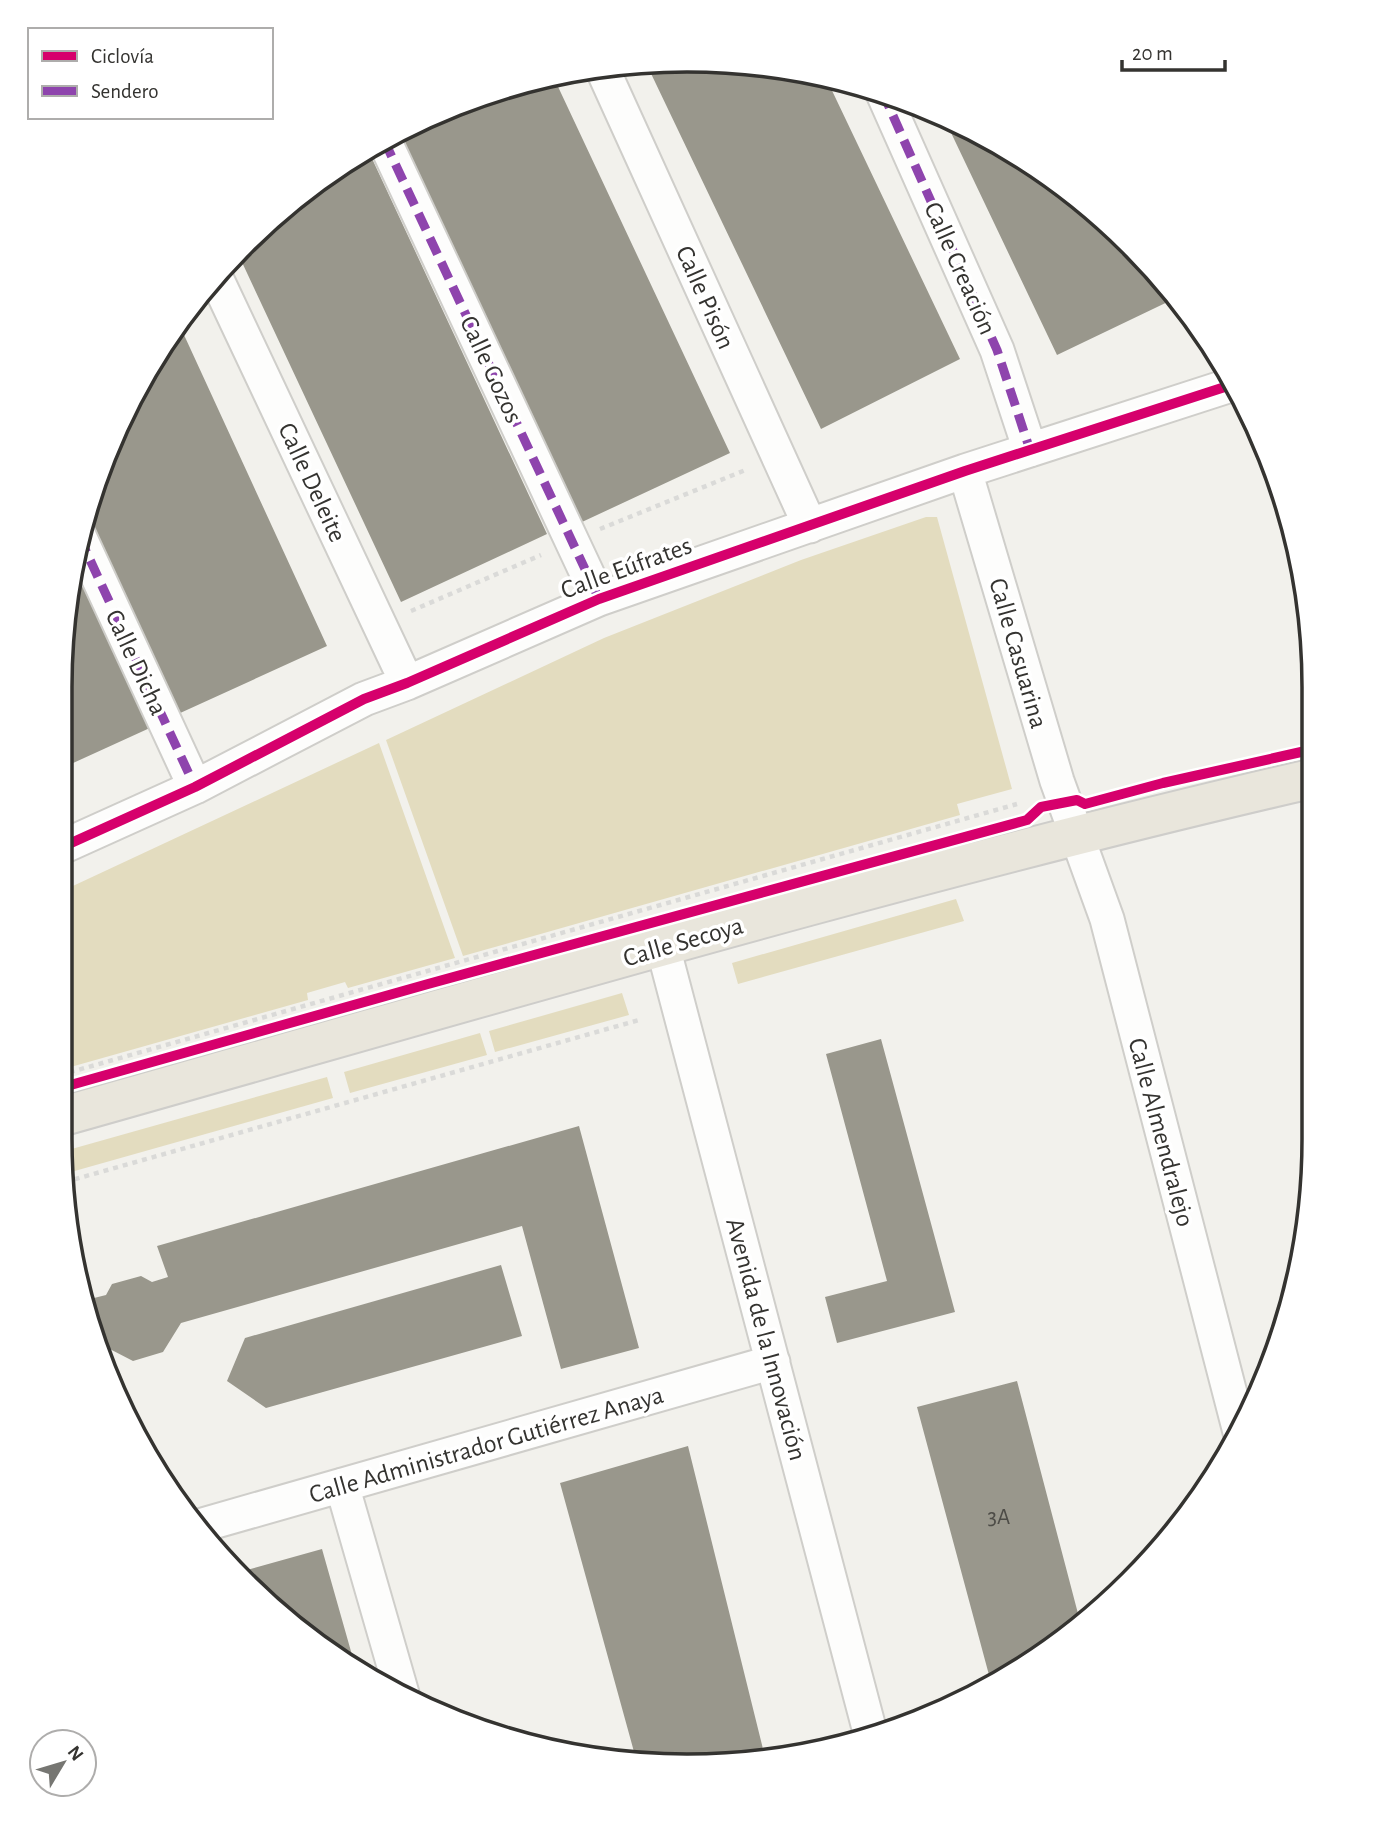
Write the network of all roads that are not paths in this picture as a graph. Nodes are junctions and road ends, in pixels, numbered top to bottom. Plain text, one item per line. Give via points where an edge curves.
1 (606, 77) edge
2 (888, 105) edge
3 (388, 149) edge
4 (220, 286) edge
5 (1224, 387) edge
6 (1030, 450) junction
7 (965, 471) junction
8 (810, 526) junction
9 (87, 554) edge
10 (599, 599) junction
11 (407, 683) junction
12 (1302, 781) edge
13 (195, 787) junction
14 (1076, 834) junction
15 (72, 843) edge
16 (663, 947) junction
17 (72, 1113) edge
18 (773, 1362) junction
19 (1236, 1417) edge
20 (342, 1485) junction
21 (206, 1523) edge
22 (399, 1682) edge
23 (869, 1727) edge

1 - 8 street, Calle Pisón
2 - 6 street, Calle Creación via 997,350
3 - 10 street, Calle Gozos
4 - 11 street, Calle Deleite
5 - 6 street, Calle Eúfrates
6 - 7 street, Calle Eúfrates
7 - 8 street, Calle Eúfrates
7 - 14 street, Calle Casuarina
8 - 10 street, Calle Eúfrates
9 - 13 street, Calle Dicha
10 - 11 street, Calle Eúfrates
11 - 13 street, Calle Eúfrates via 364,699
12 - 14 main road, Calle Secoya
13 - 15 street, Calle Eúfrates
14 - 16 main road, Calle Secoya
14 - 19 street, Calle Almendralejo via 1107,919
16 - 17 main road, Calle Secoya
16 - 18 street, Avenida de la Innovación
18 - 20 street, Calle Administrador Gutiérrez Anaya
18 - 23 street, Avenida de la Innovación
20 - 21 street, Calle Administrador Gutiérrez Anaya
20 - 22 street

